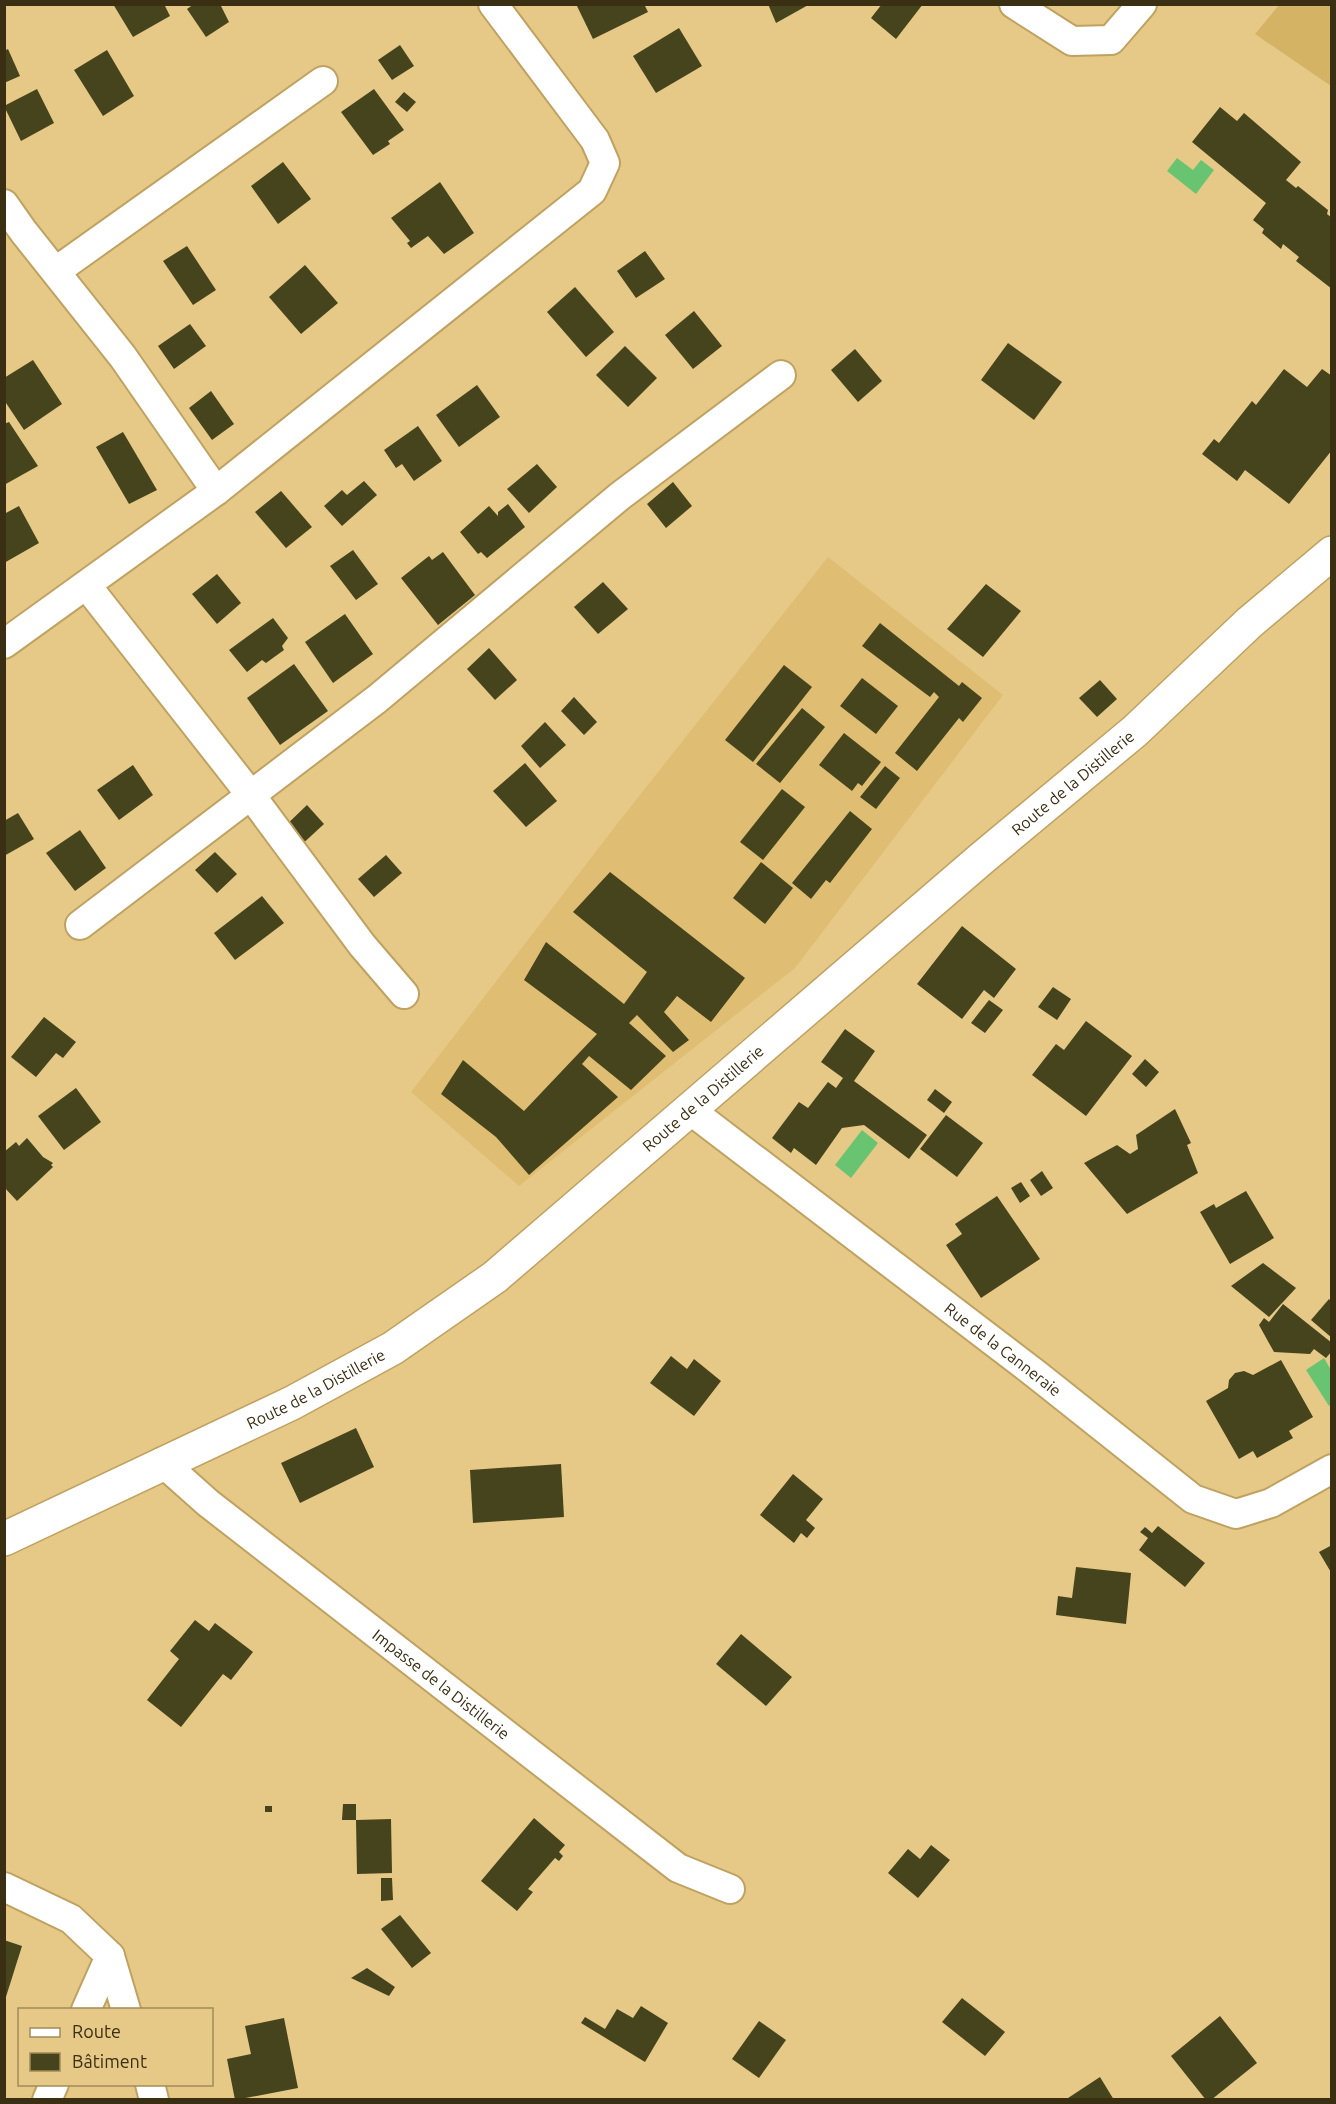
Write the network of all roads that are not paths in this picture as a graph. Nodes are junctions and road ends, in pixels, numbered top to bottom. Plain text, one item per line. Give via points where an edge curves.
1 (493, 4) edge
2 (1014, 4) edge
3 (1142, 4) edge
4 (323, 81) dead end
5 (4, 204) edge
6 (56, 271) junction
7 (781, 375) dead end
8 (216, 491) junction
9 (1332, 553) edge
10 (87, 586) junction
11 (4, 644) edge
12 (250, 794) junction
13 (80, 925) dead end
14 (404, 994) dead end
15 (690, 1110) junction
16 (162, 1462) junction
17 (1332, 1469) edge
18 (4, 1539) edge
19 (4, 1887) edge
20 (730, 1889) dead end
21 (110, 1956) junction
22 (87, 2008) edge
23 (125, 2008) edge
24 (54, 2086) edge
25 (47, 2100) edge

1 - 8 street via 595,140 605,164 592,191
2 - 3 street via 1072,41 1112,40
4 - 6 street
5 - 6 street
6 - 8 street via 123,357
7 - 12 street via 620,496 377,699
8 - 10 street
9 - 15 street, Route de la Distillerie via 1250,622 1135,731
10 - 11 street
10 - 12 street
12 - 13 street
12 - 14 street via 362,945
15 - 16 street, Route de la Distillerie via 495,1277 393,1348 292,1403
15 - 17 street, Rue de la Canneraie via 1193,1499 1236,1514 1271,1503
16 - 18 street, Route de la Distillerie
16 - 20 street, Impasse de la Distillerie via 208,1503 678,1868
19 - 21 street via 71,1919
21 - 22 street
21 - 23 street
24 - 25 street

